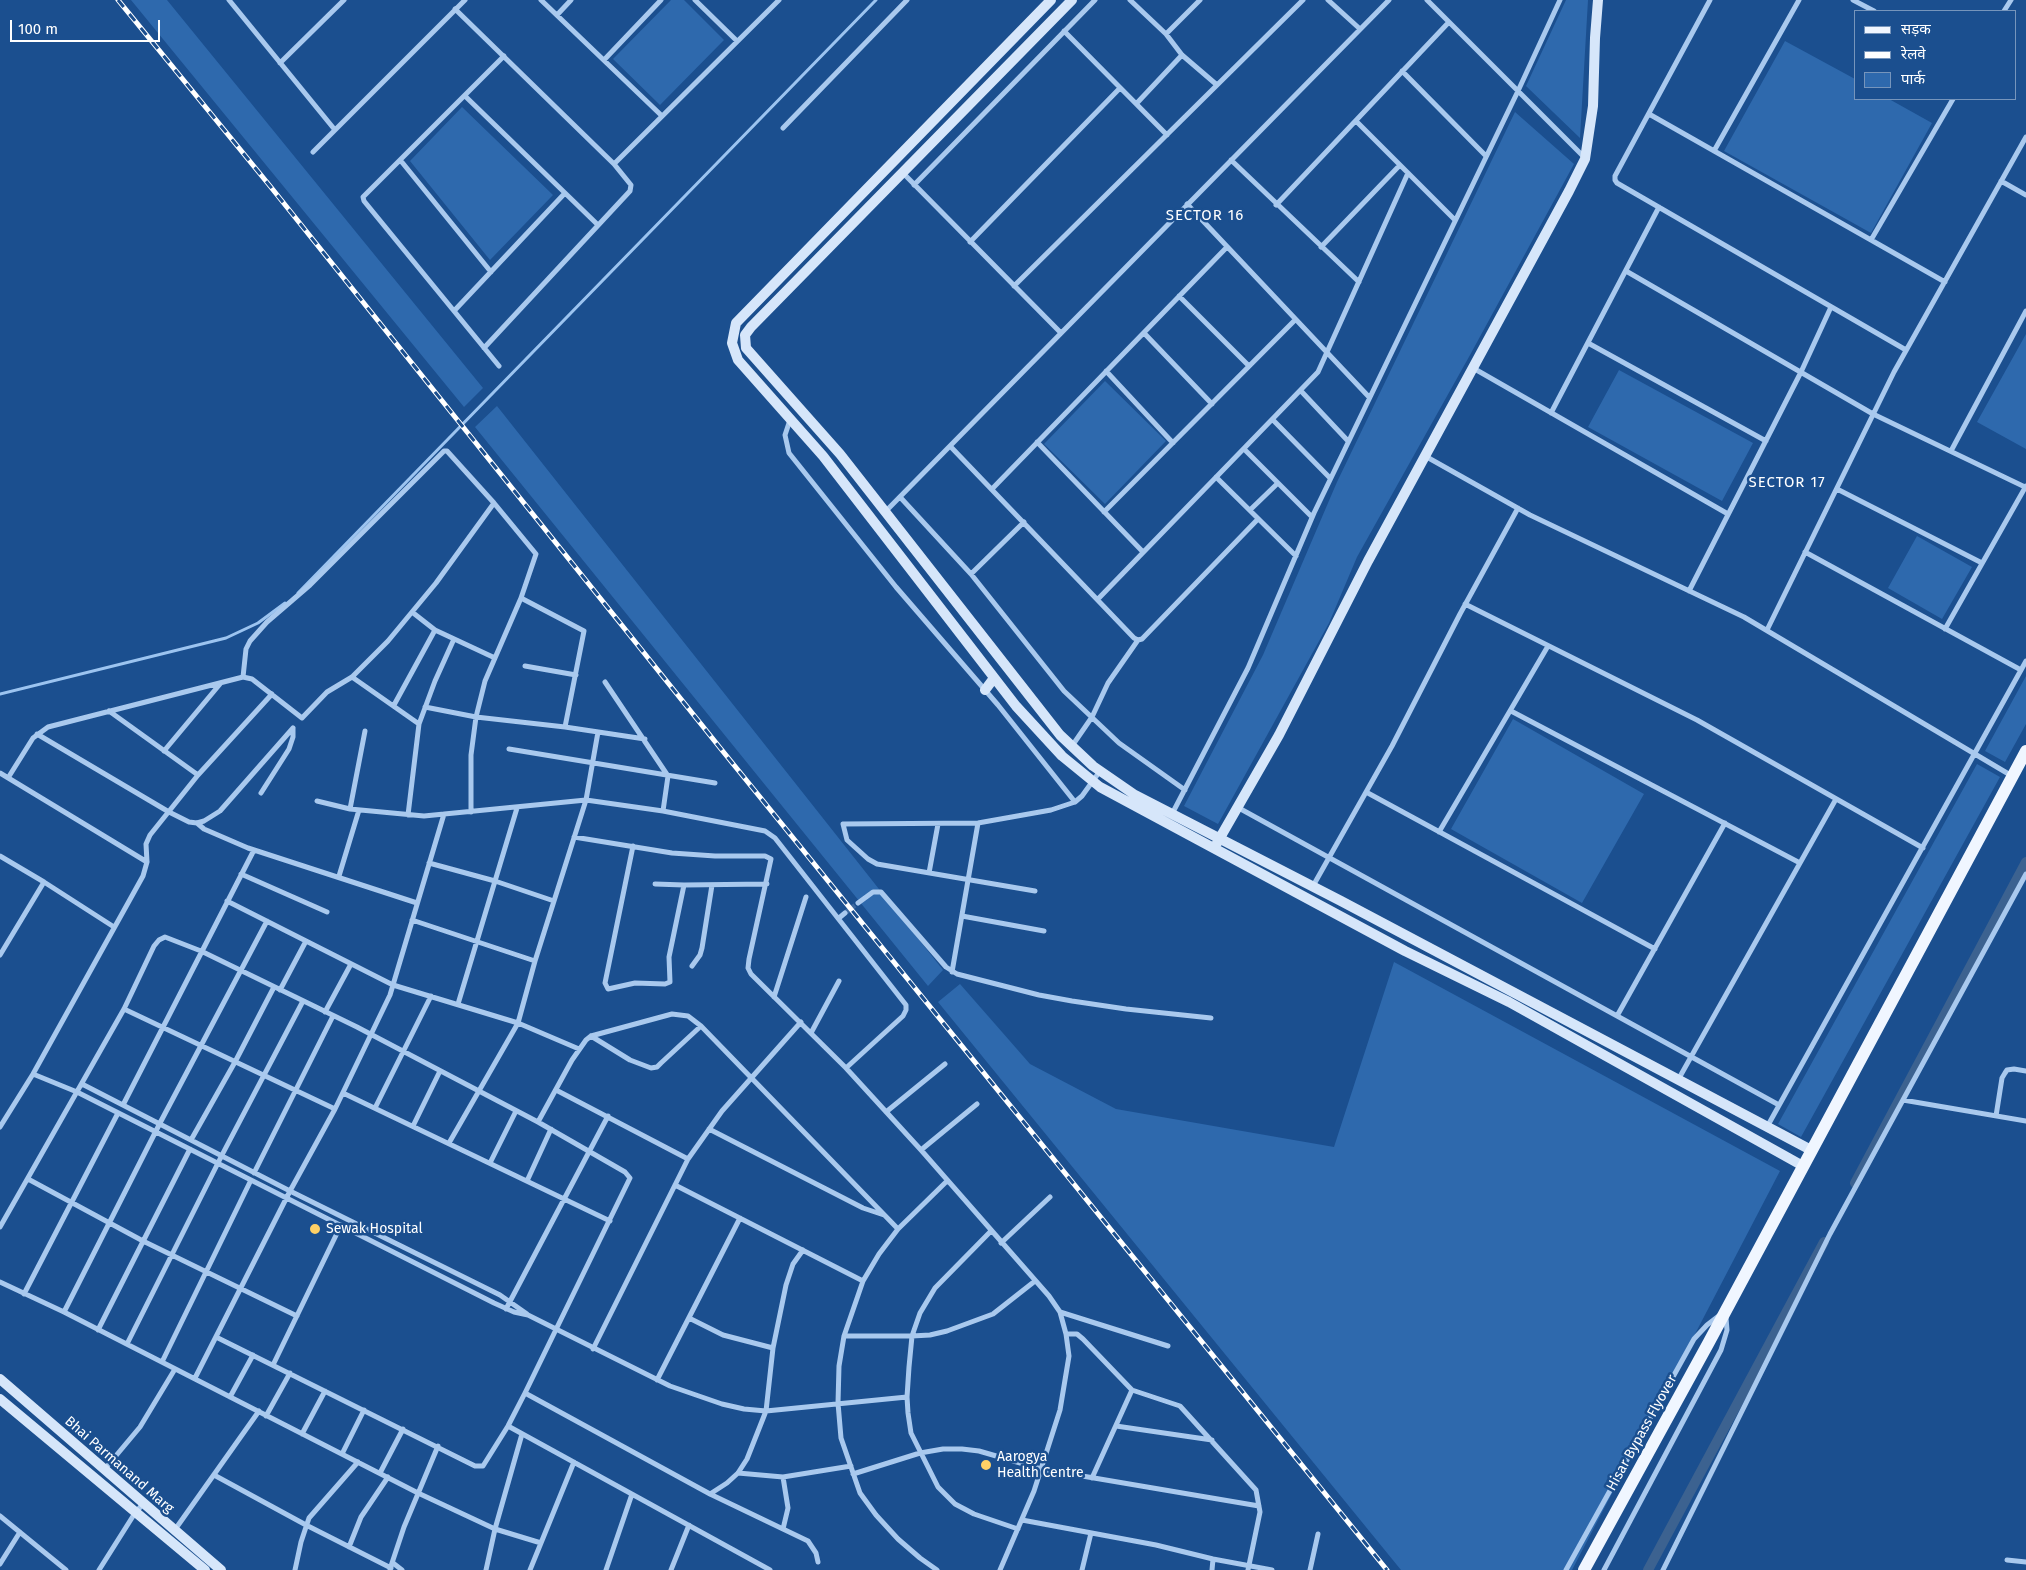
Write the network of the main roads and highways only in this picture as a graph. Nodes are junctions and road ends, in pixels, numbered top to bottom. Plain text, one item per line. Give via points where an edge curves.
1 (2026, 751) edge
2 (1584, 1570) edge

1 - 2 main road, Hisar Bypass Flyover

